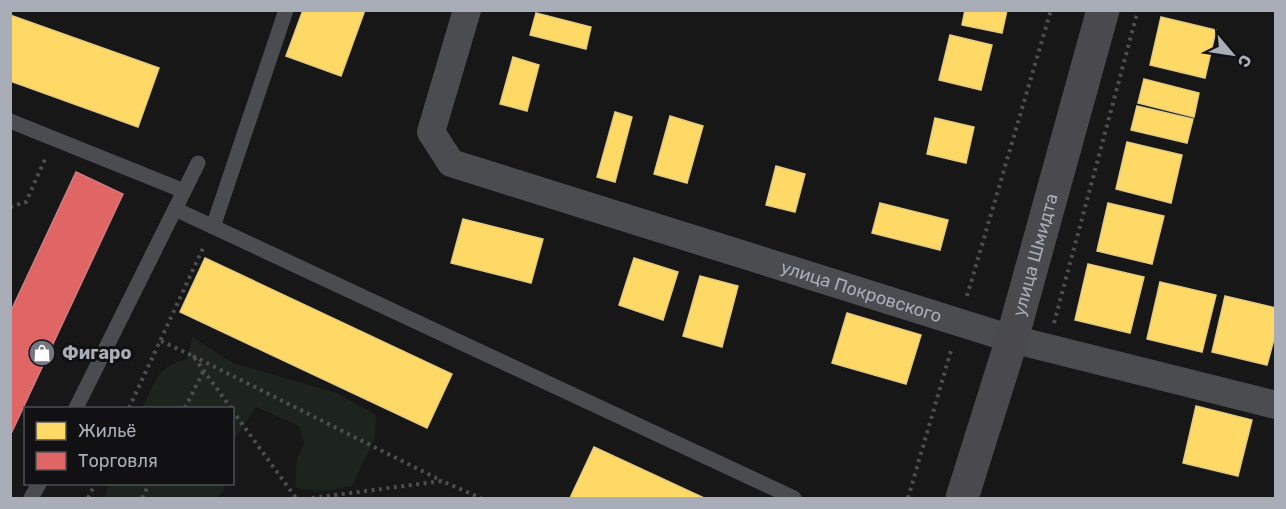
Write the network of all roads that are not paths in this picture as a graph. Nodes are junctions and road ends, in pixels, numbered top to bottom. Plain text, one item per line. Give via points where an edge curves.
1 (286, 10) edge
2 (467, 10) edge
3 (1103, 10) edge
4 (10, 121) edge
5 (198, 163) dead end
6 (184, 191) junction
7 (175, 209) junction
8 (213, 227) junction
9 (1012, 339) junction
10 (1275, 405) edge
11 (76, 407) edge
12 (794, 498) edge
13 (962, 498) edge

1 - 8 lane
2 - 9 street, улица Покровского via 431,132 451,163
3 - 9 main road, улица Шмидта
4 - 6 lane
5 - 6 lane
6 - 7 lane
7 - 8 lane
7 - 11 lane
8 - 12 lane
9 - 10 street, улица Покровского
9 - 13 main road, улица Шмидта

